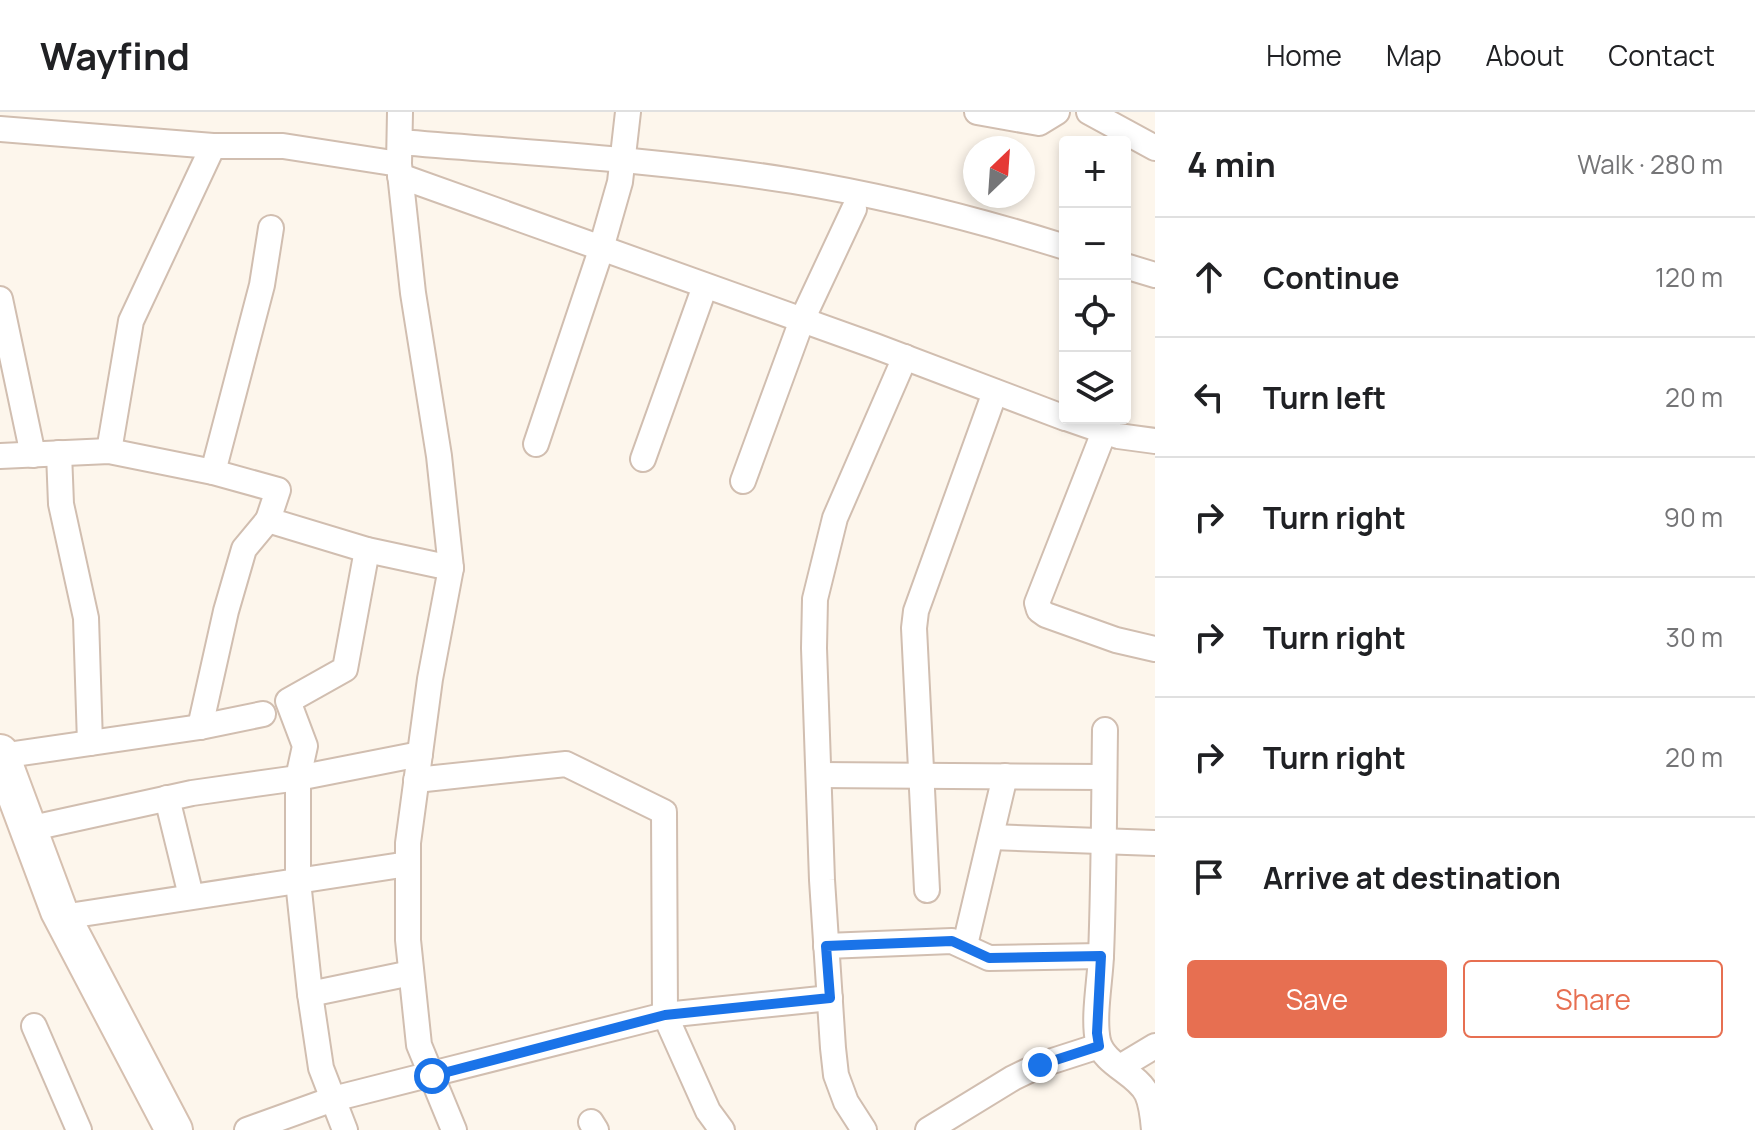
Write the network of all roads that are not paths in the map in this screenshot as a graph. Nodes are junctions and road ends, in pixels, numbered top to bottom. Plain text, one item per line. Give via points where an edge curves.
1 (400, 112) edge
2 (628, 112) edge
3 (977, 112) edge
4 (1057, 112) edge
5 (1089, 112) edge
6 (0, 129) edge
7 (213, 146) junction
8 (1155, 148) edge
9 (400, 160) junction
10 (624, 161) junction
11 (854, 209) dead end
12 (271, 228) dead end
13 (1059, 245) edge
14 (601, 248) junction
15 (1131, 268) edge
16 (1155, 275) edge
17 (705, 286) junction
18 (0, 299) edge
19 (802, 320) junction
20 (905, 357) junction
21 (995, 392) junction
22 (1059, 415) edge
23 (1082, 424) edge
24 (1104, 432) junction
25 (1155, 441) edge
26 (536, 444) dead end
27 (109, 451) junction
28 (59, 453) junction
29 (33, 455) junction
30 (0, 456) edge
31 (643, 459) dead end
32 (213, 472) junction
33 (743, 481) dead end
34 (268, 520) junction
35 (367, 550) junction
36 (451, 568) junction
37 (1155, 649) edge
38 (263, 714) dead end
39 (200, 727) junction
40 (1105, 730) dead end
41 (90, 743) junction
42 (1, 754) edge
43 (420, 754) junction
44 (819, 775) junction
45 (921, 776) junction
46 (1005, 776) junction
47 (1104, 777) junction
48 (298, 778) junction
49 (416, 780) junction
50 (167, 798) junction
51 (28, 829) junction
52 (991, 837) junction
53 (1103, 840) junction
54 (1155, 843) edge
55 (408, 864) junction
56 (298, 881) junction
57 (927, 890) dead end
58 (191, 896) junction
59 (62, 917) junction
60 (965, 945) junction
61 (826, 946) junction
62 (1101, 956) junction
63 (411, 973) junction
64 (310, 994) junction
65 (830, 998) junction
66 (665, 1015) junction
67 (34, 1026) dead end
68 (1099, 1046) junction
69 (1155, 1046) edge
70 (1120, 1067) junction
71 (432, 1076) junction
72 (333, 1099) junction
73 (79, 1130) edge
74 (174, 1130) edge
75 (247, 1130) edge
76 (345, 1130) edge
77 (454, 1130) edge
78 (722, 1130) edge
79 (864, 1130) edge
80 (928, 1130) edge
81 (1154, 1130) edge

1 - 9 street
2 - 10 street
3 - 4 street via 1039,123
5 - 8 street
6 - 7 street
7 - 9 street via 283,146
7 - 27 street via 131,321
9 - 10 street
9 - 14 street
9 - 36 street
10 - 13 street via 793,181 911,204
10 - 14 street
11 - 19 street
12 - 32 street via 262,285
14 - 17 street
14 - 26 street
15 - 16 street
17 - 19 street
17 - 31 street
18 - 29 street
19 - 20 street
19 - 33 street
20 - 21 street
20 - 44 street via 835,518 815,599
21 - 22 street
21 - 45 street via 916,611
23 - 24 street
24 - 25 street
24 - 37 street via 1037,603 1046,615
27 - 28 street
27 - 32 street
28 - 29 street
28 - 41 street via 61,504 86,618
29 - 30 street
32 - 34 street via 278,490
34 - 35 street
34 - 39 street via 244,549
35 - 36 street
35 - 48 street via 345,669 288,701 305,746
36 - 43 street
38 - 39 street
39 - 41 street
40 - 47 street
41 - 42 street
42 - 51 main road
43 - 48 street
43 - 49 street
44 - 45 street
44 - 61 street
45 - 46 street
45 - 57 street
46 - 47 street
46 - 52 street
47 - 53 street
48 - 50 street
48 - 56 street
49 - 55 street
49 - 66 street via 566,764 664,812
50 - 51 street
50 - 58 street
51 - 59 main road
52 - 53 street
52 - 60 street
53 - 54 street
53 - 62 street
55 - 56 street
55 - 63 street
56 - 58 street
56 - 64 street
58 - 59 street
59 - 74 main road
60 - 61 street via 952,941
60 - 62 street via 989,958
61 - 65 street
62 - 68 street
63 - 64 street
63 - 71 street via 419,1045
64 - 72 street via 321,1068
65 - 66 street
65 - 79 street via 836,1075
66 - 71 street
66 - 78 street via 708,1111
67 - 73 street
68 - 70 street
68 - 80 street via 1013,1078
69 - 70 street
70 - 81 street via 1146,1092
71 - 72 street
71 - 77 street
72 - 75 street
72 - 76 street

